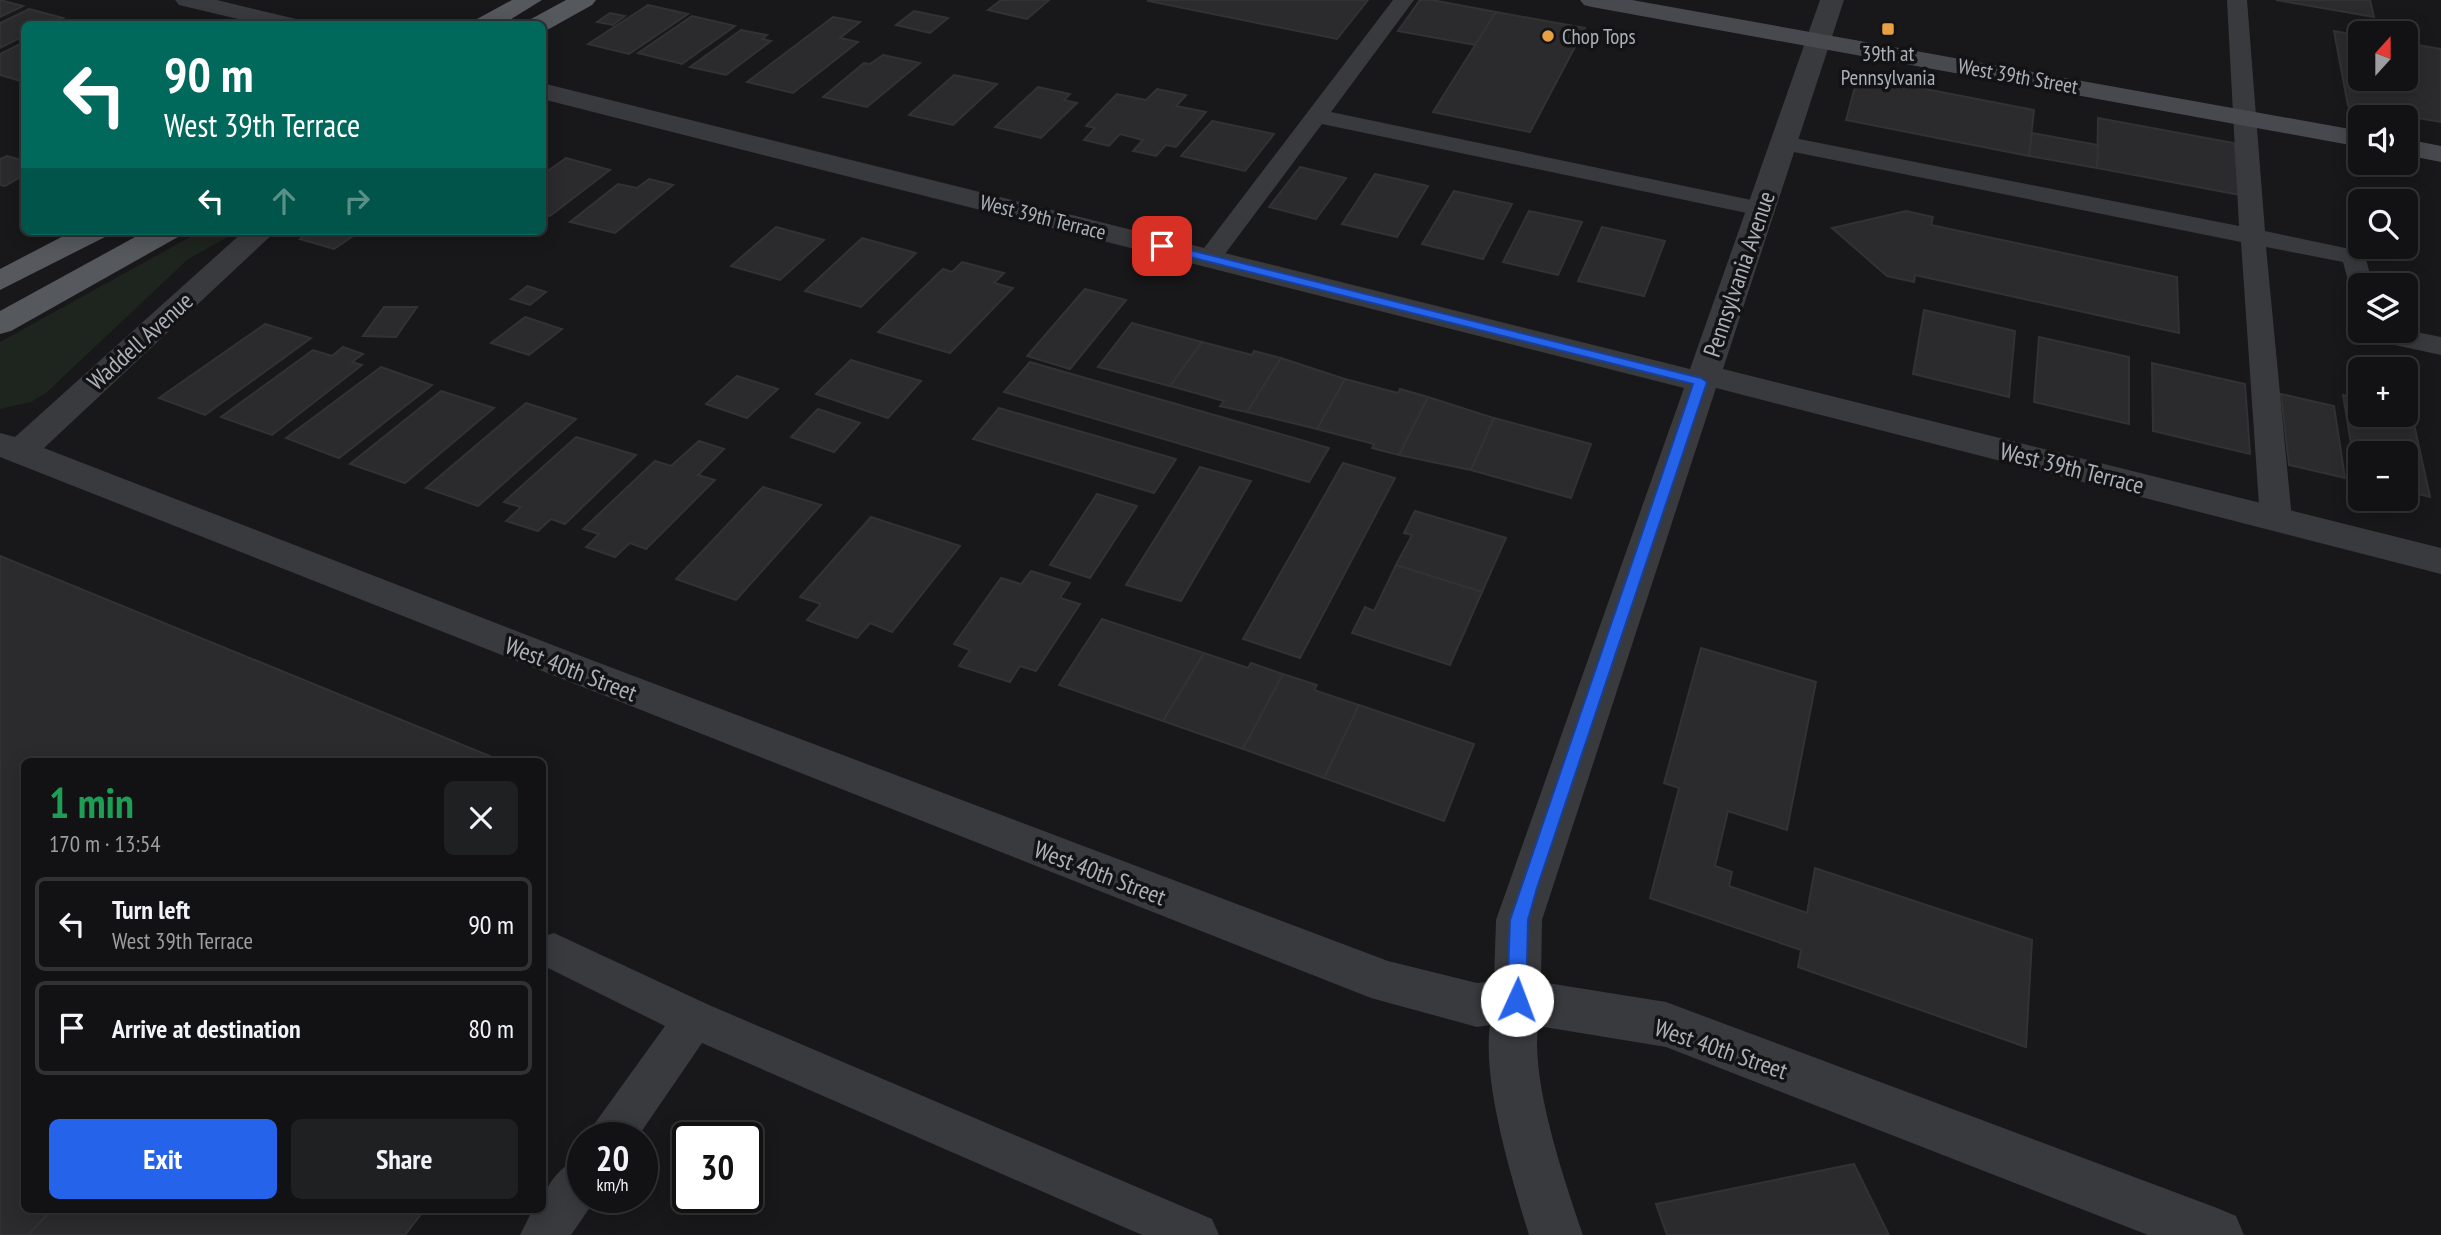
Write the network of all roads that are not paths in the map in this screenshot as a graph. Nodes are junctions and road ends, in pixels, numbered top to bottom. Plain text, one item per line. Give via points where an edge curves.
1 (187, 0) edge
2 (530, 0) edge
3 (584, 0) edge
4 (1404, 0) edge
5 (1592, 0) edge
6 (1832, 0) edge
7 (2237, 0) edge
8 (274, 21) edge
9 (492, 21) edge
10 (546, 21) edge
11 (1818, 40) junction
12 (546, 92) edge
13 (1316, 116) junction
14 (2243, 117) junction
15 (2348, 137) edge
16 (1784, 143) junction
17 (2418, 149) edge
18 (2441, 154) edge
19 (1761, 209) junction
20 (87, 235) edge
21 (161, 235) edge
22 (256, 235) edge
23 (2254, 237) junction
24 (1210, 257) junction
25 (2358, 273) edge
26 (0, 281) edge
27 (0, 324) edge
28 (2418, 341) edge
29 (2441, 346) edge
30 (1702, 379) junction
31 (9, 448) edge
32 (2276, 519) junction
33 (2441, 561) edge
34 (554, 951) dead end
35 (1517, 1000) junction
36 (694, 1020) junction
37 (622, 1122) edge
38 (567, 1201) edge
39 (543, 1235) edge
40 (1196, 1235) edge
41 (1556, 1235) edge
42 (2217, 1235) edge

1 - 8 street
2 - 9 main road
3 - 10 main road
4 - 13 lane
5 - 11 main road, West 39th Street
6 - 11 street, Pennsylvania Avenue
7 - 14 lane
11 - 14 main road, West 39th Street
11 - 16 street, Pennsylvania Avenue
12 - 24 street, West 39th Terrace
13 - 19 lane
13 - 24 lane
14 - 15 main road, West 39th Street
14 - 23 lane
16 - 19 street, Pennsylvania Avenue
16 - 23 lane
17 - 18 main road
19 - 30 street, Pennsylvania Avenue
20 - 26 main road
21 - 27 main road
22 - 31 street, Waddell Avenue
23 - 25 lane via 2355,257
23 - 32 lane
24 - 30 street, West 39th Terrace
28 - 29 lane
30 - 32 street, West 39th Terrace
30 - 35 street, Pennsylvania Avenue via 1528,888 1519,920
31 - 35 street, West 40th Street via 1388,983 1477,1005
32 - 33 street, West 39th Terrace
34 - 36 lane
35 - 41 street, Pennsylvania Avenue via 1511,1048 1534,1167
35 - 42 street, West 40th Street via 1666,1025
36 - 37 lane
36 - 40 lane
38 - 39 lane

